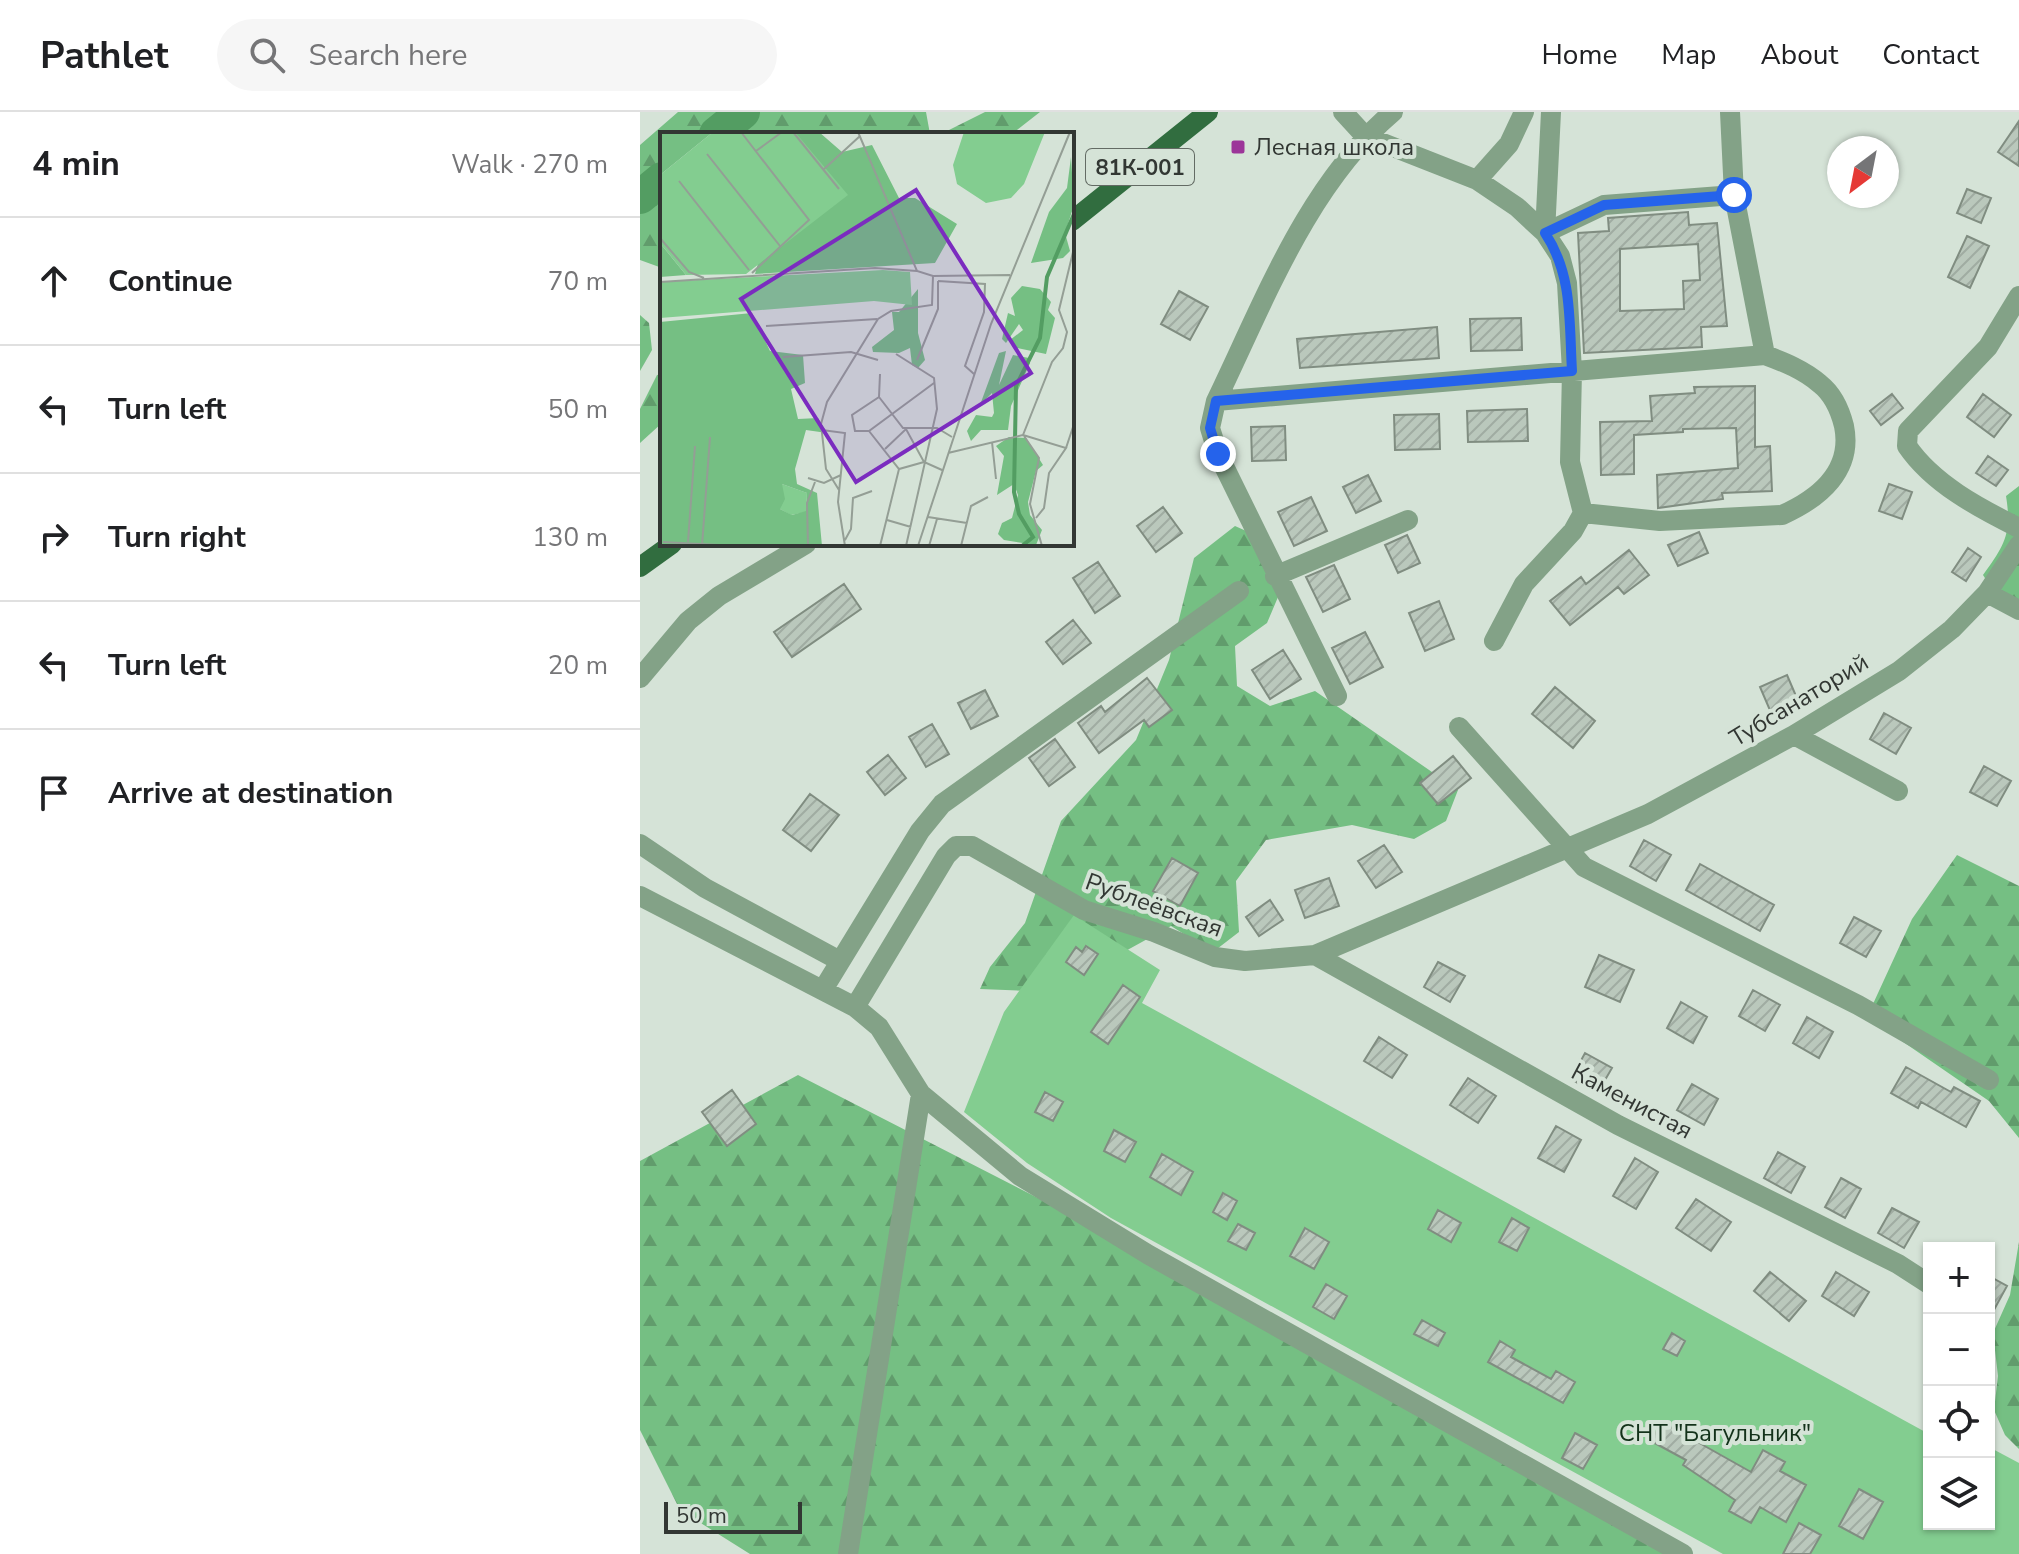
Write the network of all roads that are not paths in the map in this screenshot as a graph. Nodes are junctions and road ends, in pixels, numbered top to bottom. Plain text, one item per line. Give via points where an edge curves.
1 (1208, 112) edge
2 (1343, 112) edge
3 (1393, 112) edge
4 (1524, 112) edge
5 (1551, 112) edge
6 (1730, 112) edge
7 (1365, 136) junction
8 (1477, 180) junction
9 (1734, 195) junction
10 (1074, 219) edge
11 (1545, 233) junction
12 (2019, 296) edge
13 (1765, 355) junction
14 (1572, 371) junction
15 (1216, 401) junction
16 (1583, 513) junction
17 (1408, 520) dead end
18 (2019, 528) edge
19 (2019, 545) edge
20 (669, 546) edge
21 (803, 546) edge
22 (640, 567) edge
23 (1275, 576) junction
24 (1239, 591) dead end
25 (1987, 593) junction
26 (2019, 610) edge
27 (1494, 641) dead end
28 (640, 678) edge
29 (1337, 696) dead end
30 (1459, 727) dead end
31 (1794, 735) junction
32 (1898, 791) dead end
33 (640, 844) edge
34 (1565, 849) junction
35 (640, 896) edge
36 (1315, 955) junction
37 (840, 961) junction
38 (824, 988) junction
39 (855, 1007) junction
40 (1989, 1080) dead end
41 (921, 1094) junction
42 (1923, 1280) edge
43 (848, 1554) edge
44 (1683, 1554) edge

1 - 10 main road, 81К-001
2 - 7 street
3 - 7 street
4 - 8 street via 1509,144
5 - 11 street
6 - 9 street
7 - 8 street
7 - 15 street via 1296,240
8 - 11 street
9 - 11 street via 1604,205
9 - 13 street
11 - 14 street via 1560,256 1567,283
12 - 18 street via 1988,347 1908,431 1907,446 1946,485
13 - 14 street
13 - 16 street via 1822,385 1840,408 1847,440 1842,468 1823,490 1782,515 1660,521
14 - 15 street
14 - 16 street via 1570,462
15 - 23 street via 1210,428 1218,454
16 - 27 street via 1524,584
17 - 23 street
19 - 25 street, Тубсанаторий
20 - 22 main road
21 - 28 street via 688,621
23 - 29 street
24 - 37 street via 942,804
25 - 26 street
25 - 31 street, Тубсанаторий via 1899,671
30 - 34 street
31 - 32 street
31 - 34 street, Тубсанаторий via 1648,814
33 - 37 street via 705,888
34 - 36 street, Рублеёвская
34 - 40 street via 1607,881 1858,1005
35 - 38 street
36 - 39 street, Рублеёвская via 1245,961 1215,957 1084,910 972,846 956,846
36 - 42 street, Каменистая via 1618,1125
37 - 38 street
38 - 39 street
39 - 41 street via 879,1027
41 - 43 street
41 - 44 street via 1020,1176 1149,1255

